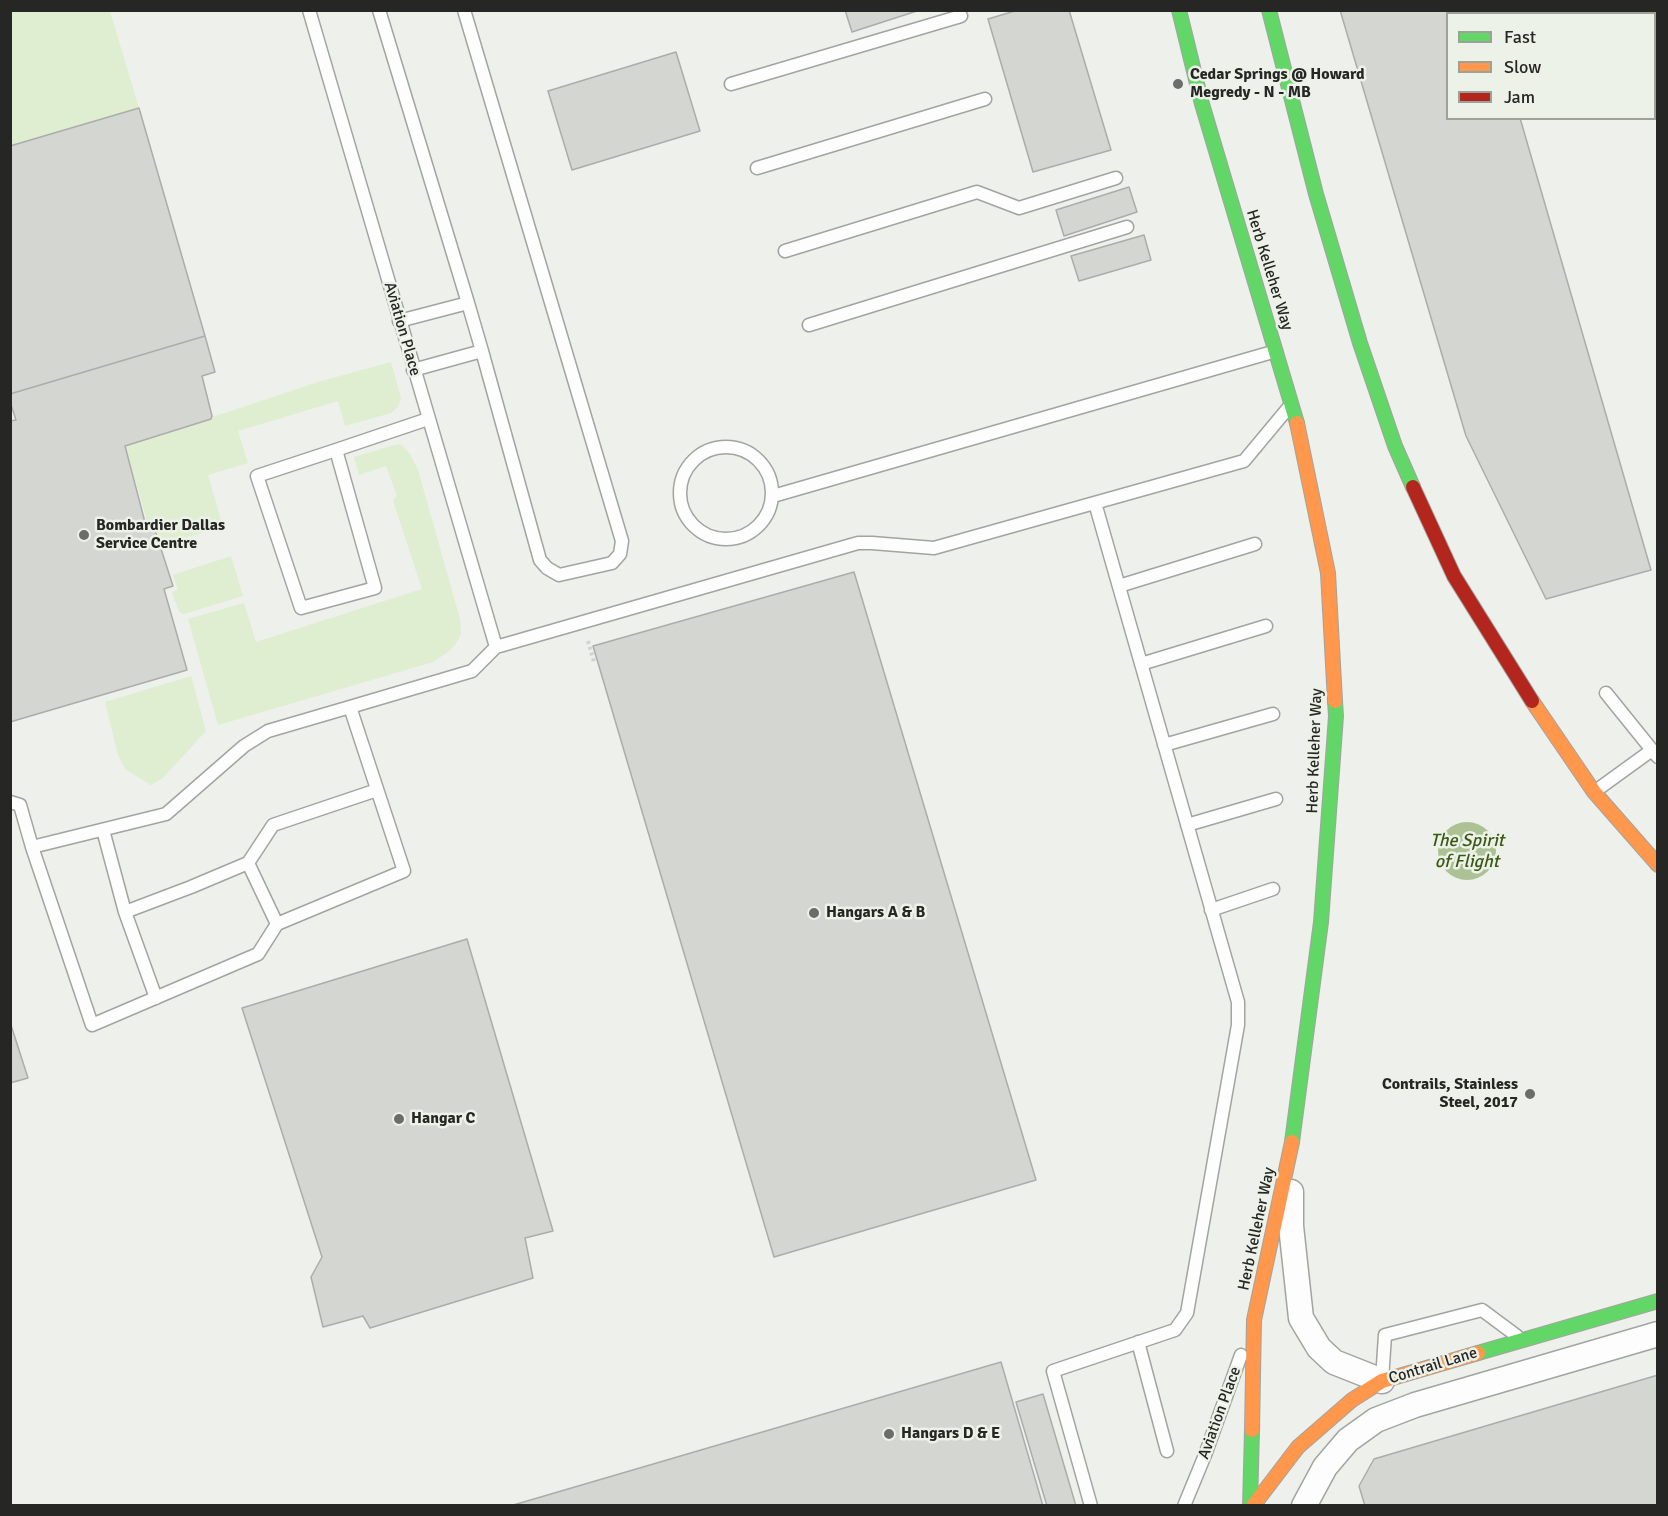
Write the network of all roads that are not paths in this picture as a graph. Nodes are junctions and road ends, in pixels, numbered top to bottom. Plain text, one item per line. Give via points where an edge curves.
1 (309, 10) edge
2 (379, 10) edge
3 (464, 10) edge
4 (1179, 10) edge
5 (1269, 10) edge
6 (961, 16) dead end
7 (731, 84) dead end
8 (985, 99) dead end
9 (757, 168) dead end
10 (1116, 178) dead end
11 (1127, 227) dead end
12 (785, 251) dead end
13 (468, 303) junction
14 (399, 321) junction
15 (809, 325) dead end
16 (482, 351) junction
17 (1276, 351) junction
18 (413, 370) junction
19 (1292, 404) junction
20 (428, 419) junction
21 (336, 450) junction
22 (773, 496) junction
23 (1095, 503) junction
24 (1255, 544) dead end
25 (1119, 586) junction
26 (1266, 626) dead end
27 (496, 647) junction
28 (1141, 664) junction
29 (1606, 693) dead end
30 (350, 707) junction
31 (1274, 714) dead end
32 (1164, 745) junction
33 (1654, 754) edge
34 (377, 790) junction
35 (1594, 792) junction
36 (1276, 799) dead end
37 (10, 802) edge
38 (1187, 825) junction
39 (103, 830) junction
40 (32, 847) junction
41 (248, 863) junction
42 (1658, 865) edge
43 (1273, 889) dead end
44 (1211, 910) junction
45 (125, 912) junction
46 (277, 924) junction
47 (156, 998) junction
48 (1290, 1154) junction
49 (1658, 1300) edge
50 (1254, 1320) junction
51 (1658, 1334) edge
52 (1522, 1340) junction
53 (1138, 1342) junction
54 (1382, 1381) junction
55 (1167, 1451) dead end
56 (1091, 1506) edge
57 (1184, 1506) edge
58 (1251, 1506) edge
59 (1304, 1506) edge

1 - 14 lane, Aviation Place
2 - 13 lane
3 - 16 lane via 622,541 620,554 612,563 559,575 540,560
4 - 17 main road, Herb Kelleher Way via 1202,104
5 - 35 main road via 1319,205 1395,446 1454,576 1539,713
6 - 7 lane
8 - 9 lane
10 - 12 lane via 1019,207 977,192
11 - 15 lane
13 - 14 lane
13 - 16 lane
14 - 18 lane, Aviation Place
16 - 18 lane
17 - 19 main road, Herb Kelleher Way
17 - 22 lane
18 - 20 lane, Aviation Place
19 - 23 lane via 1244,460
19 - 48 main road, Herb Kelleher Way via 1328,573 1336,716 1321,922
20 - 21 lane
20 - 27 lane, Aviation Place
21 - 21 lane via 257,476 300,608 375,588
22 - 22 lane via 764,466 738,448 706,451 684,473 680,489 687,516 696,527 723,538 751,532 762,523
23 - 25 lane
23 - 27 lane via 934,548 858,543
24 - 25 lane
25 - 28 lane
26 - 28 lane
27 - 30 lane via 472,671
28 - 32 lane
29 - 33 lane
30 - 34 lane
30 - 39 lane via 268,731 243,746 166,814
31 - 32 lane
32 - 38 lane
33 - 35 lane
34 - 41 lane via 273,825
34 - 46 lane via 404,871
35 - 42 main road
36 - 38 lane
37 - 40 lane via 20,805
38 - 44 lane
39 - 40 lane
39 - 45 lane
40 - 47 lane via 92,1025
41 - 45 lane
41 - 46 lane
43 - 44 lane
44 - 53 lane via 1238,1002 1238,1024 1187,1313 1175,1330
45 - 47 lane
46 - 47 lane via 258,954
48 - 50 main road, Herb Kelleher Way
48 - 54 street via 1301,1318 1319,1348 1334,1362
49 - 52 main road, Contrail Lane
50 - 57 lane, Aviation Place
50 - 58 main road, Herb Kelleher Way
51 - 59 street, Contrail Lane via 1376,1420 1348,1440 1325,1467
52 - 54 main road, Contrail Lane
52 - 54 lane via 1482,1310 1385,1335
53 - 55 lane
53 - 56 lane via 1053,1371
54 - 58 main road, Contrail Lane via 1298,1447

